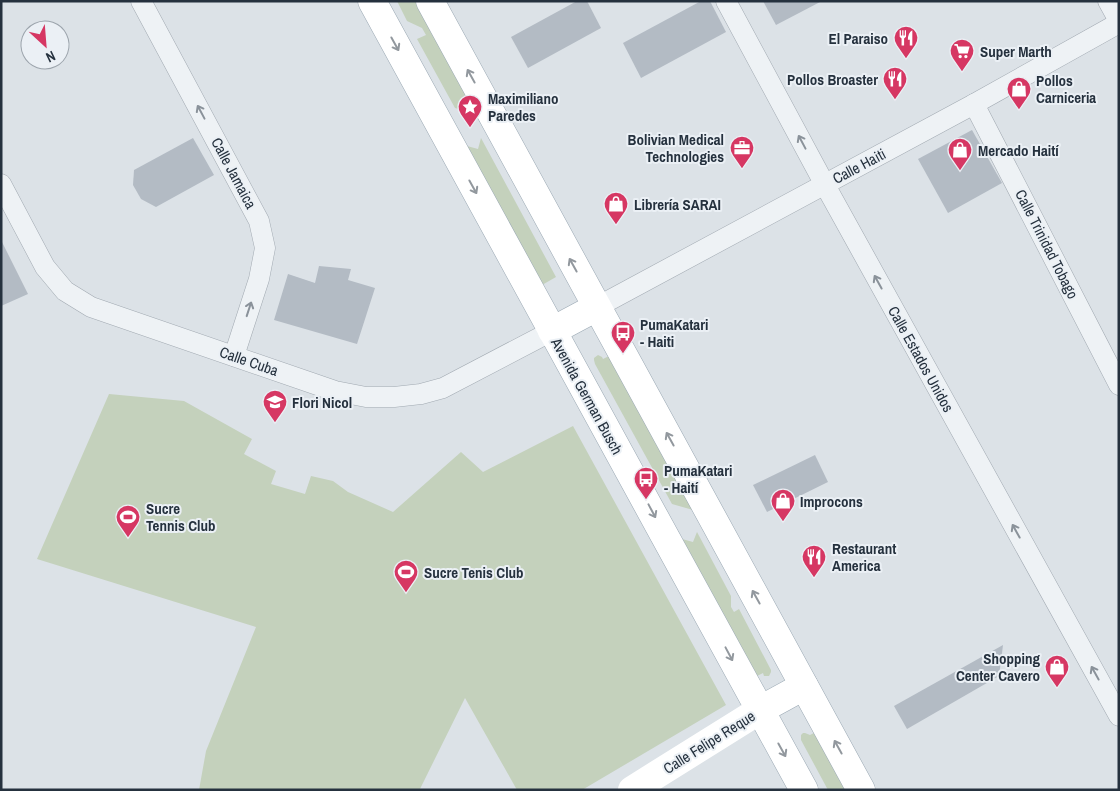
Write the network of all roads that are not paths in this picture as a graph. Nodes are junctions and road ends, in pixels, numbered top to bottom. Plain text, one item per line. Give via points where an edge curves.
1 (141, 1) edge
2 (372, 1) edge
3 (430, 1) edge
4 (726, 1) edge
5 (1108, 1) edge
6 (1119, 22) edge
7 (974, 104) junction
8 (1, 184) edge
9 (825, 185) junction
10 (597, 307) junction
11 (552, 331) junction
12 (234, 356) junction
13 (1119, 385) edge
14 (804, 686) junction
15 (760, 710) junction
16 (1119, 716) edge
17 (632, 790) edge
18 (804, 790) edge
19 (861, 790) edge

12 -> 1 street, Calle Jamaica via 266,248 260,221
2 -> 11 main road, Avenida German Busch
10 -> 3 main road
9 -> 4 street, Calle Estados Unidos
5 - 6 street
6 - 7 street, Calle Haiti
7 - 9 street, Calle Haiti
7 - 13 street, Calle Trinidad Tobago
8 - 12 street, Calle Cuba via 45,267 65,292 91,306
9 - 10 street, Calle Haiti
16 -> 9 street, Calle Estados Unidos
10 - 11 main road
14 -> 10 main road
11 - 12 street, Calle Cuba via 443,388 394,397 335,391
11 -> 15 main road, Avenida German Busch
14 - 15 main road, Calle Felipe Reque
19 -> 14 main road
15 - 17 main road, Calle Felipe Reque
15 -> 18 main road, Avenida German Busch

